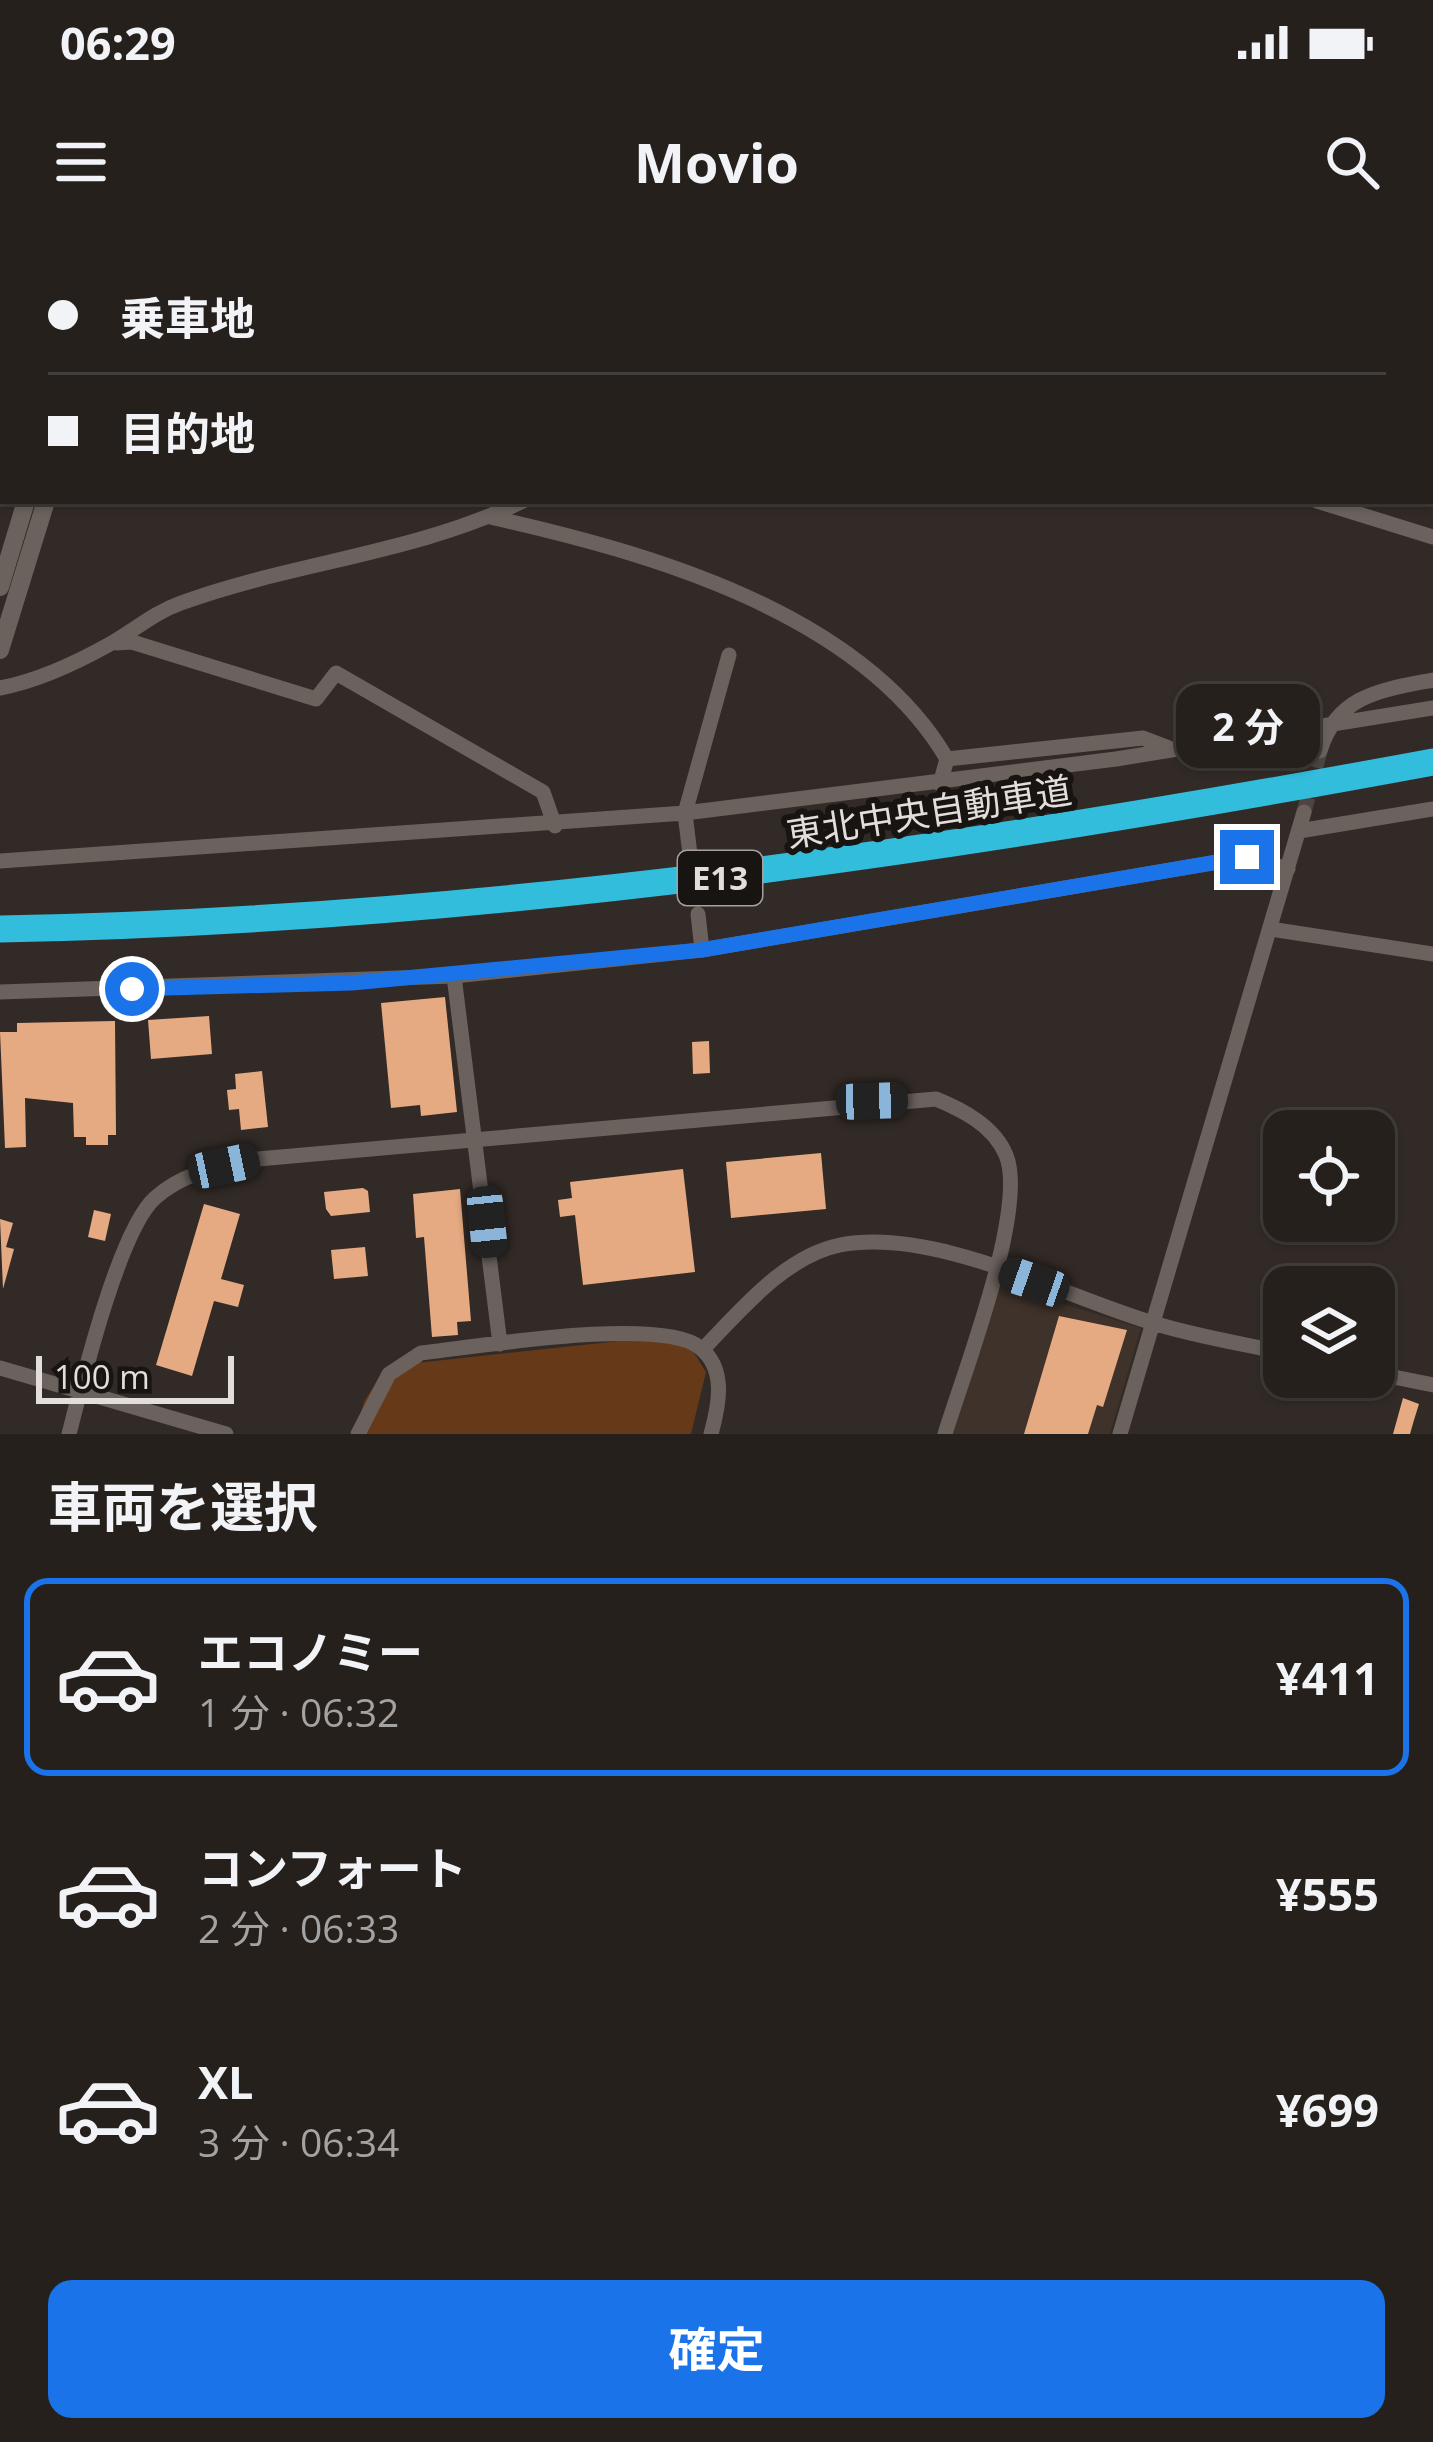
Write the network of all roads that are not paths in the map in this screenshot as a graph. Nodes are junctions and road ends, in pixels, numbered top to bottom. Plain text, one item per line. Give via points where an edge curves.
1 (25, 504) edge
2 (45, 504) edge
3 (518, 504) edge
4 (1327, 504) edge
5 (490, 517) junction
6 (1433, 537) edge
7 (0, 587) edge
8 (113, 643) junction
9 (0, 650) edge
10 (729, 655) dead end
11 (1433, 680) edge
12 (0, 688) edge
13 (1433, 708) edge
14 (1328, 726) junction
15 (1173, 750) junction
16 (1320, 751) tunnel mouth
17 (947, 759) junction
18 (1433, 762) edge
19 (1433, 776) edge
20 (940, 784) junction
21 (1433, 809) edge
22 (1304, 812) tunnel mouth
23 (685, 813) junction
24 (555, 826) junction
25 (1299, 831) junction
26 (0, 861) edge
27 (691, 863) dead end
28 (1288, 869) junction
29 (698, 914) dead end
30 (0, 929) edge
31 (1270, 929) junction
32 (0, 941) edge
33 (701, 950) junction
34 (1433, 954) edge
35 (454, 976) junction
36 (0, 992) edge
37 (478, 1142) junction
38 (995, 1268) junction
39 (1153, 1324) junction
40 (500, 1344) junction
41 (1263, 1348) edge
42 (703, 1349) junction
43 (0, 1368) edge
44 (1395, 1377) edge
45 (1433, 1385) edge
46 (80, 1392) junction
47 (69, 1434) edge
48 (226, 1434) edge
49 (358, 1434) edge
50 (711, 1434) edge
51 (945, 1434) edge
52 (1120, 1434) edge

1 - 7 street
2 - 9 street
3 - 5 street
4 - 6 street
5 - 8 street via 373,556 187,600 150,614
5 - 17 street via 585,538 800,622 901,694
8 - 12 street
8 - 24 street via 132,642 316,699 336,673 542,792
10 - 23 street
11 - 14 street via 1355,698
13 - 14 street
14 - 15 street
14 - 16 street
15 - 17 street via 1142,738
15 - 20 street
17 - 20 street
18 - 30 highway, 東北中央自動車道 / E13 via 994,839 616,891 301,918
19 - 32 highway, 東北中央自動車道 / E13 via 814,881 359,926
20 - 23 street
21 - 25 street
22 - 25 street
23 - 24 street
23 - 27 street
24 - 26 street
25 - 28 street
28 - 31 street
28 - 33 street via 1247,857
29 - 33 street
31 - 34 street
31 - 39 street
33 - 35 street
35 - 36 street
35 - 37 street
37 - 38 street via 936,1099 971,1113 1006,1154 1012,1199
37 - 40 street
37 - 46 street via 258,1159 191,1173 152,1201 127,1247
38 - 39 street
38 - 42 street via 878,1242 837,1245 795,1264
38 - 51 street
39 - 41 street
39 - 52 street
40 - 42 street via 659,1331
40 - 49 street via 421,1353 388,1374
42 - 50 street via 719,1378
43 - 46 street
44 - 45 street
46 - 47 street
46 - 48 street

